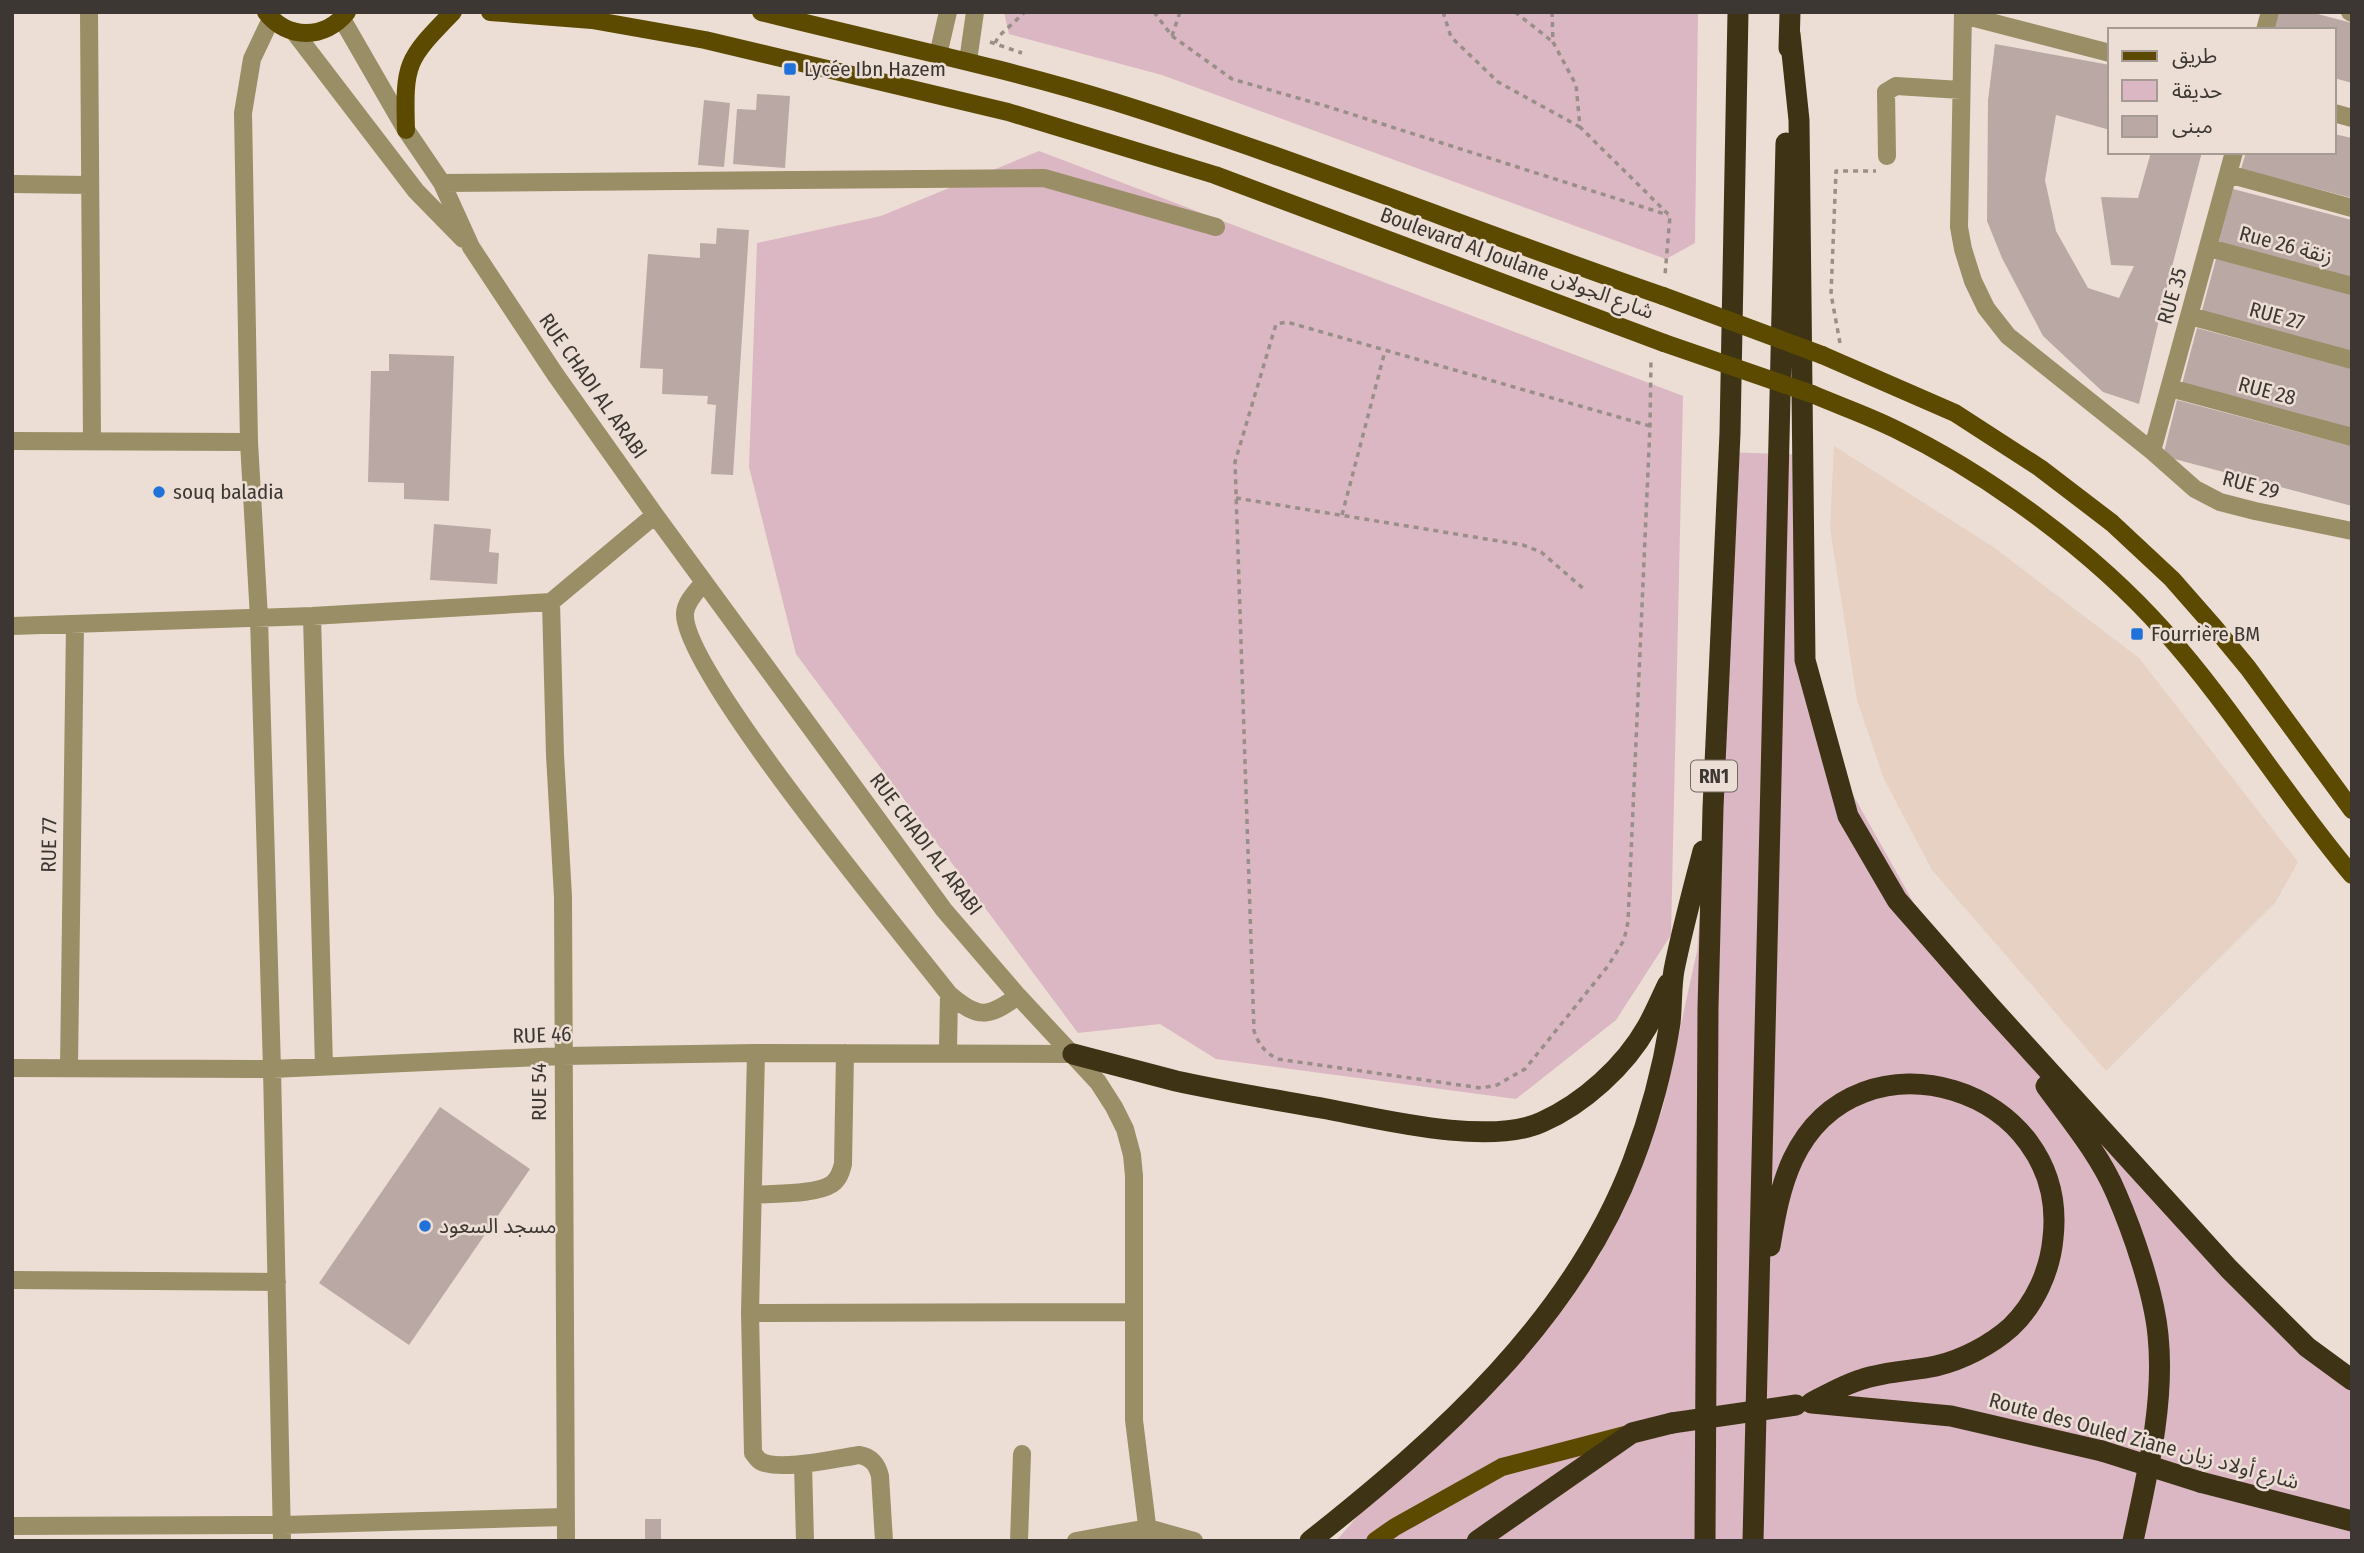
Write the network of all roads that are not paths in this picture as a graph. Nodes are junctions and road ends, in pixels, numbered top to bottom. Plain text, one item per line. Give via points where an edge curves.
1 (89, 12) edge
2 (453, 12) edge
3 (490, 12) edge
4 (761, 12) edge
5 (948, 12) edge
6 (975, 12) edge
7 (1738, 12) edge
8 (1790, 12) edge
9 (1963, 14) edge
10 (269, 16) edge
11 (344, 16) edge
12 (295, 33) junction
13 (1790, 34) junction
14 (2108, 52) edge
15 (939, 55) junction
16 (968, 61) junction
17 (1961, 90) junction
18 (406, 130) junction
19 (2233, 154) edge
20 (1887, 156) road end
21 (2228, 174) junction
22 (442, 183) junction
23 (12, 184) edge
24 (90, 185) junction
25 (2352, 208) edge
26 (1216, 228) dead end
27 (471, 247) junction
28 (2209, 248) junction
29 (2352, 286) edge
30 (2190, 316) junction
31 (2352, 360) edge
32 (2170, 388) junction
33 (2352, 437) edge
34 (92, 440) junction
35 (12, 441) edge
36 (249, 442) junction
37 (2152, 452) junction
38 (655, 514) junction
39 (2352, 531) edge
40 (704, 582) junction
41 (551, 602) junction
42 (312, 616) junction
43 (259, 618) junction
44 (75, 624) junction
45 (12, 626) edge
46 (1713, 808) junction
47 (2352, 810) edge
48 (2352, 875) edge
49 (1674, 973) junction
50 (948, 994) junction
51 (1018, 996) junction
52 (1987, 1004) junction
53 (948, 1052) junction
54 (756, 1053) junction
55 (845, 1053) junction
56 (1073, 1054) junction
57 (562, 1056) junction
58 (68, 1067) junction
59 (324, 1067) junction
60 (12, 1068) edge
61 (272, 1069) junction
62 (753, 1195) junction
63 (12, 1279) edge
64 (277, 1282) junction
65 (1758, 1310) junction
66 (1134, 1312) junction
67 (750, 1314) junction
68 (2352, 1380) edge
69 (1803, 1404) junction
70 (1632, 1433) junction
71 (1022, 1454) dead end
72 (803, 1464) junction
73 (565, 1517) junction
74 (2352, 1521) edge
75 (12, 1526) edge
76 (283, 1533) edge
77 (1148, 1534) edge
78 (566, 1541) edge
79 (805, 1541) edge
80 (884, 1541) edge
81 (1019, 1541) edge
82 (1076, 1541) edge
83 (1194, 1541) edge
84 (1310, 1541) edge
85 (1375, 1541) edge
86 (1477, 1541) edge
87 (1705, 1541) edge
88 (1753, 1541) edge
89 (2133, 1541) edge

1 - 24 street
2 - 18 main road via 413,55 405,83
3 - 48 main road, Boulevard Al Joulane شارع الجولان, bridge via 592,20 681,36 1008,113 1215,176 1894,428 2037,518 2108,575 2182,653
4 - 15 main road, Boulevard Al Joulane شارع الجولان
5 - 15 street
6 - 16 street
7 - 46 highway, RN1 via 1730,433
8 - 13 highway
9 - 14 street
9 - 17 street, RUE 29
10 - 12 main road
10 - 36 street via 252,59 243,113
11 - 12 main road via 320,32
11 - 18 street, RUE CHADI AL ARABI
12 - 27 street, RUE CHADI AL ARABI via 415,191
13 - 52 highway via 1799,134 1805,660 1848,816 1897,900
13 - 65 highway
15 - 16 main road, Boulevard Al Joulane شارع الجولان
16 - 47 main road, Boulevard Al Joulane شارع الجولان, bridge via 1113,102 1333,176 1822,355 1955,413 2040,468 2112,523 2172,579 2248,668
17 - 20 street via 1896,86 1886,92
17 - 37 street, RUE 29 via 1959,227 1968,268 1981,297 2008,336
18 - 22 street, RUE CHADI AL ARABI
19 - 21 street, RUE 35
21 - 25 street
21 - 28 street, RUE 35
22 - 26 street via 1044,178
22 - 27 street, RUE CHADI AL ARABI
23 - 24 street
24 - 34 street
27 - 38 street, RUE CHADI AL ARABI
28 - 29 street, Rue 26 زنقة
28 - 30 street, RUE 35
30 - 31 street, RUE 27
30 - 32 street, RUE 35
32 - 33 street, RUE 28
32 - 37 street, RUE 35
34 - 35 street
34 - 36 street
36 - 43 street
37 - 39 street, RUE 29 via 2210,498
38 - 40 street, RUE CHADI AL ARABI
38 - 41 street
40 - 50 street via 685,613 690,637 714,681 740,723
40 - 51 street, RUE CHADI AL ARABI via 944,910
41 - 42 street
41 - 57 street, RUE 54 via 563,897
42 - 43 street
42 - 59 street
43 - 44 street
43 - 61 street
44 - 45 street
44 - 58 street, RUE 77
46 - 49 highway
46 - 87 highway, RN1
49 - 56 highway via 1647,1028 1613,1070 1564,1110 1519,1130 1467,1132 1357,1115 1178,1081
49 - 84 highway via 1670,1023 1636,1150 1584,1259 1509,1358 1439,1433
50 - 51 street via 979,1013 998,1011
50 - 53 street
51 - 56 street, RUE CHADI AL ARABI
52 - 68 highway via 2229,1269 2307,1347
52 - 89 highway via 2082,1136 2115,1191 2147,1285 2158,1335 2158,1391
53 - 55 street, RUE 46
53 - 56 street, RUE 46
54 - 55 street, RUE 46
54 - 57 street, RUE 46
54 - 62 street
55 - 62 street via 839,1177 821,1189
56 - 66 street, RUE CHADI AL ARABI via 1114,1107 1132,1155
57 - 59 street, RUE 46
57 - 73 street, RUE 54
58 - 60 street, RUE 46
58 - 61 street, RUE 46
59 - 61 street, RUE 46
61 - 64 street
62 - 67 street
63 - 64 street
64 - 76 street
65 - 69 highway via 1780,1191 1794,1157 1824,1116 1846,1101 1906,1084 1963,1092 2015,1125 2039,1156 2055,1216 2052,1251 2037,1292 2011,1326 1958,1359 1864,1378
65 - 88 highway
66 - 67 street
66 - 77 street, RUE CHADI AL ARABI via 1135,1420
67 - 72 street via 753,1453 774,1465
69 - 70 highway, Route des Ouled Ziane شارع أولاد زيان, bridge
69 - 74 highway, Route des Ouled Ziane شارع أولاد زيان, bridge via 1951,1416 2102,1451
70 - 85 main road via 1502,1467
70 - 86 highway
71 - 81 street
72 - 79 street
72 - 80 street via 859,1455 873,1461 880,1476
73 - 76 street
73 - 78 street, RUE 54
75 - 76 street
77 - 82 street
77 - 83 street

